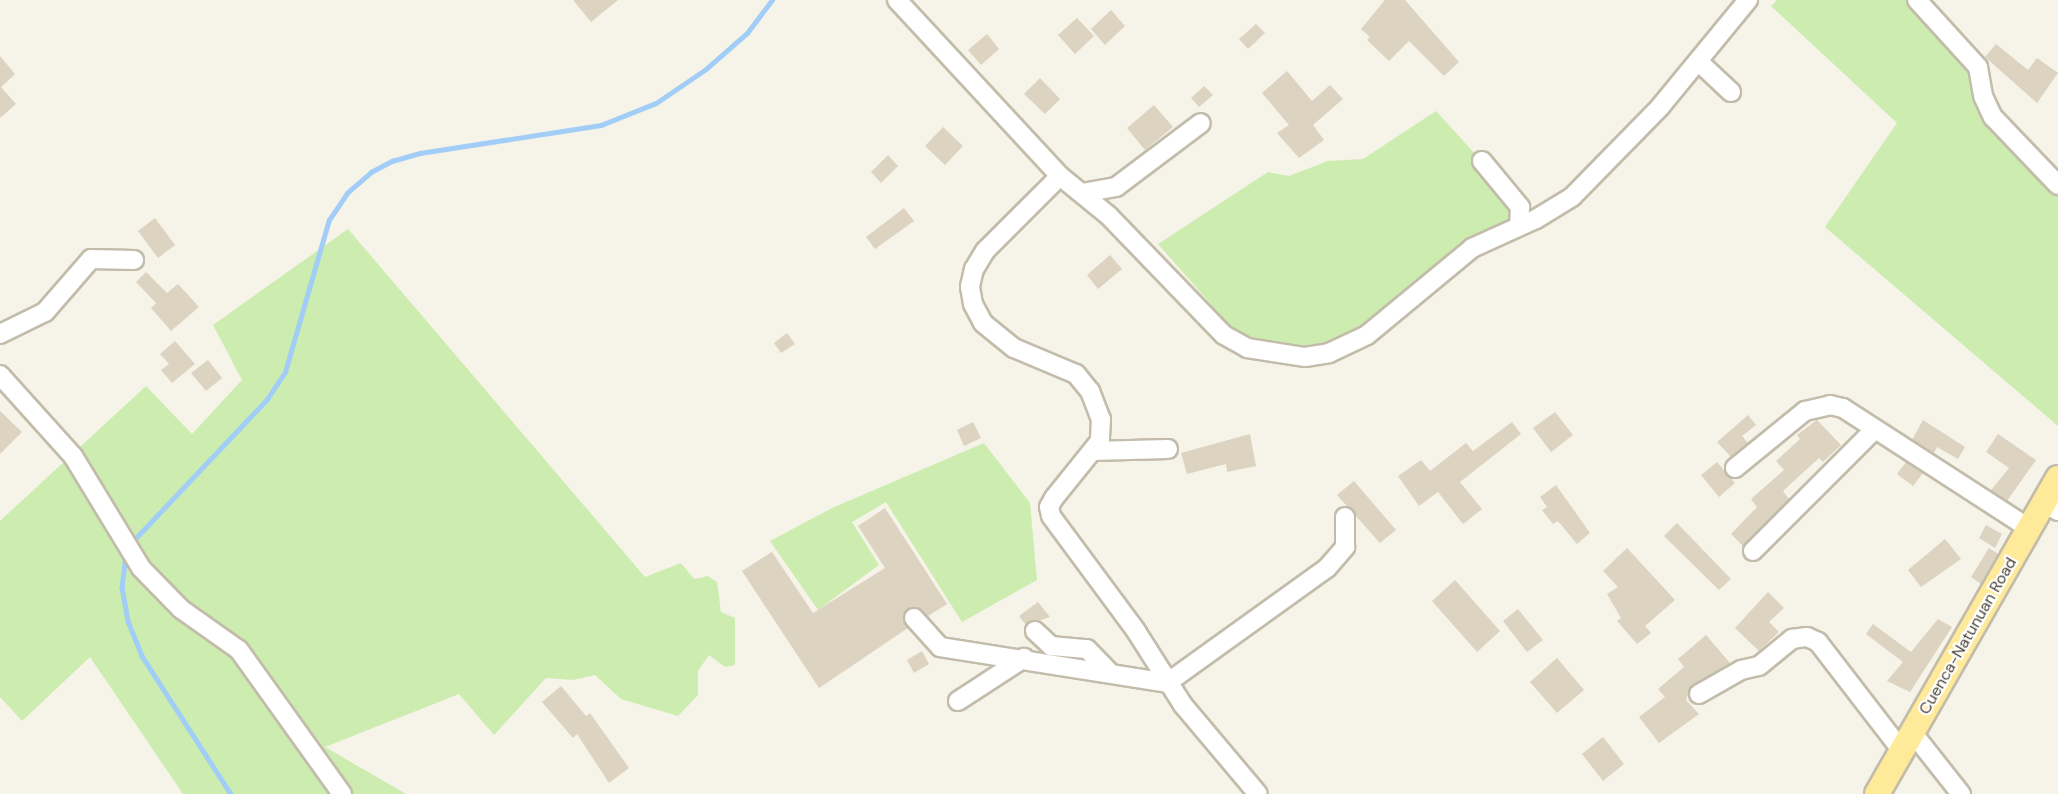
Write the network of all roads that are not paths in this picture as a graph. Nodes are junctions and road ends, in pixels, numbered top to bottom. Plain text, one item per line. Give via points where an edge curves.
1 (897, 0) edge
2 (1748, 0) edge
3 (1917, 0) edge
4 (1699, 62) junction
5 (1731, 92) dead end
6 (1201, 123) dead end
7 (1482, 161) dead end
8 (1060, 176) junction
9 (2058, 185) edge
10 (1082, 193) junction
11 (1519, 225) junction
12 (134, 260) dead end
13 (0, 334) edge
14 (0, 375) edge
15 (1874, 430) junction
16 (1168, 449) dead end
17 (1092, 451) junction
18 (1734, 468) dead end
19 (2058, 478) edge
20 (2051, 507) edge
21 (1346, 517) dead end
22 (2030, 529) junction
23 (1753, 551) dead end
24 (914, 618) dead end
25 (1035, 631) dead end
26 (1024, 658) junction
27 (1108, 671) junction
28 (1167, 683) junction
29 (1699, 694) dead end
30 (958, 701) dead end
31 (1907, 742) junction
32 (342, 794) edge
33 (1258, 794) edge
34 (1877, 794) edge
35 (1961, 794) edge

1 - 8 street
2 - 4 street
3 - 9 street via 1978,67 1983,96 1993,117
4 - 5 street
4 - 11 street via 1572,196
6 - 10 street via 1116,187
7 - 11 street via 1520,207
8 - 10 street
8 - 17 street via 985,251 974,269 970,287 983,323 1014,348 1076,374 1090,391 1101,419 1100,441
10 - 11 street via 1224,334 1247,348 1291,357 1329,353 1367,335 1472,248
12 - 13 street via 91,258 45,312
14 - 32 street via 73,456 141,568 180,609 239,650
15 - 18 street via 1843,408 1818,406 1776,431
15 - 22 street
15 - 23 street
16 - 17 street
17 - 28 street via 1054,498 1049,507 1051,516 1136,631
19 - 20 main road, Cuenca-Natunuan Road
20 - 22 main road, Cuenca-Natunuan Road
21 - 28 street via 1345,547 1327,568
22 - 31 main road, Cuenca-Natunuan Road
24 - 26 street via 940,647
25 - 27 street via 1051,646 1087,649
26 - 27 street
26 - 30 street
27 - 28 street
28 - 33 street
29 - 31 street via 1742,670 1758,666 1792,639 1807,637 1818,642
31 - 34 main road, Cuenca-Natunuan Road
31 - 35 street

